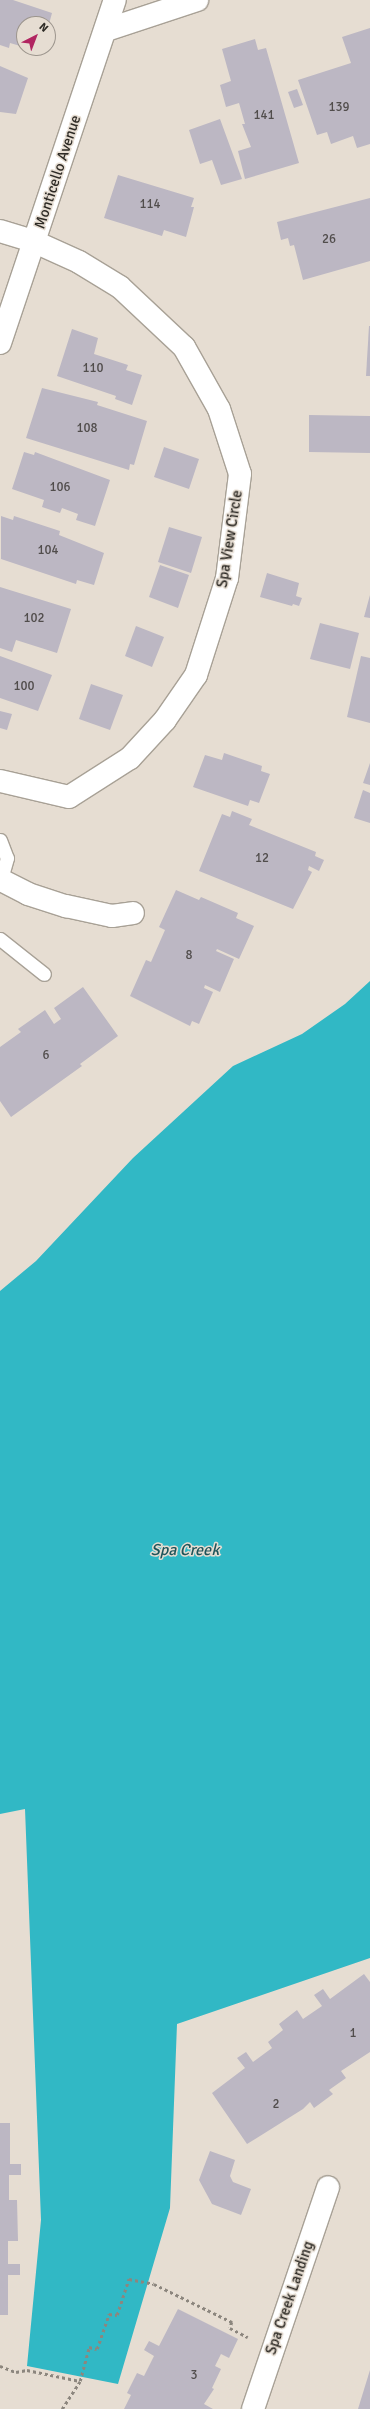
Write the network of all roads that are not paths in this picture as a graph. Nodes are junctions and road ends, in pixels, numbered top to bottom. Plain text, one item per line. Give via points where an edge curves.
1 (115, 0) edge
2 (197, 0) edge
3 (106, 30) junction
4 (0, 231) edge
5 (35, 242) junction
6 (0, 343) edge
7 (0, 781) edge
8 (0, 840) edge
9 (0, 882) edge
10 (133, 912) dead end
11 (0, 939) edge
12 (44, 974) dead end
13 (328, 2187) dead end
14 (253, 2409) edge

1 - 3 street, Monticello Avenue
2 - 3 street
3 - 5 street, Monticello Avenue
4 - 5 street, Spa View Circle
5 - 6 street, Monticello Avenue
5 - 7 street, Spa View Circle via 79,262 120,287 184,347 219,409 240,474 224,586 196,675 164,720 130,758 69,797
8 - 9 lane via 7,858
9 - 10 street via 66,906 112,916
11 - 12 lane
13 - 14 street, Spa Creek Landing

